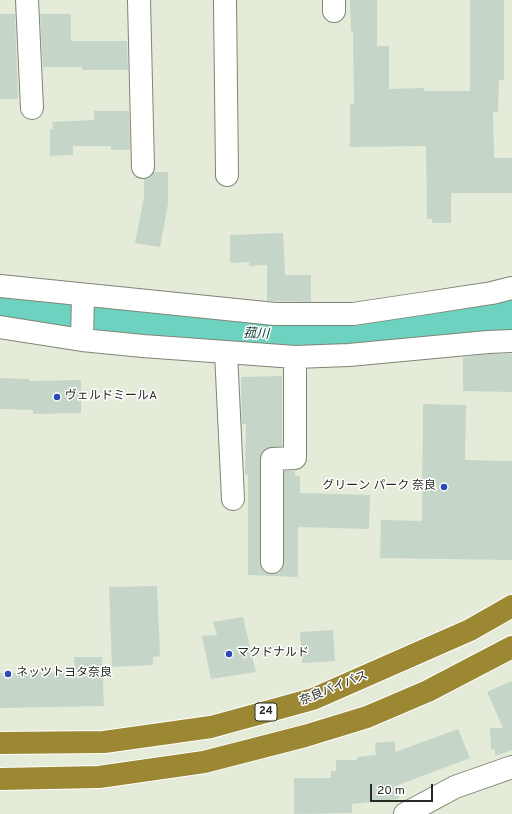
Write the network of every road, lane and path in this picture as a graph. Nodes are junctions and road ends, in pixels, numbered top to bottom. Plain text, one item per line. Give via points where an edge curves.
1 (28, 0) edge
2 (139, 0) edge
3 (225, 0) edge
4 (32, 108) dead end
5 (143, 167) dead end
6 (227, 175) dead end
7 (0, 286) edge
8 (512, 288) edge
9 (83, 295) junction
10 (0, 327) edge
11 (82, 340) junction
12 (512, 341) edge
13 (226, 352) junction
14 (295, 357) junction
15 (233, 499) dead end
16 (272, 562) dead end
17 (512, 606) edge
18 (512, 647) edge
19 (0, 743) edge
20 (512, 767) edge
21 (0, 779) edge
22 (405, 814) edge

1 - 4 street
2 - 5 street
3 - 6 street
7 - 9 street
8 - 9 street via 353,314 275,314
9 - 11 street
10 - 11 street
11 - 13 street
12 - 14 street
13 - 14 street
13 - 15 street
14 - 16 street via 295,458 272,459
17 - 19 highway, 奈良バイパス / 24 via 470,630 314,699 211,727 104,742
18 - 21 highway via 421,694 367,717 204,762 99,777
20 - 22 street via 454,787

